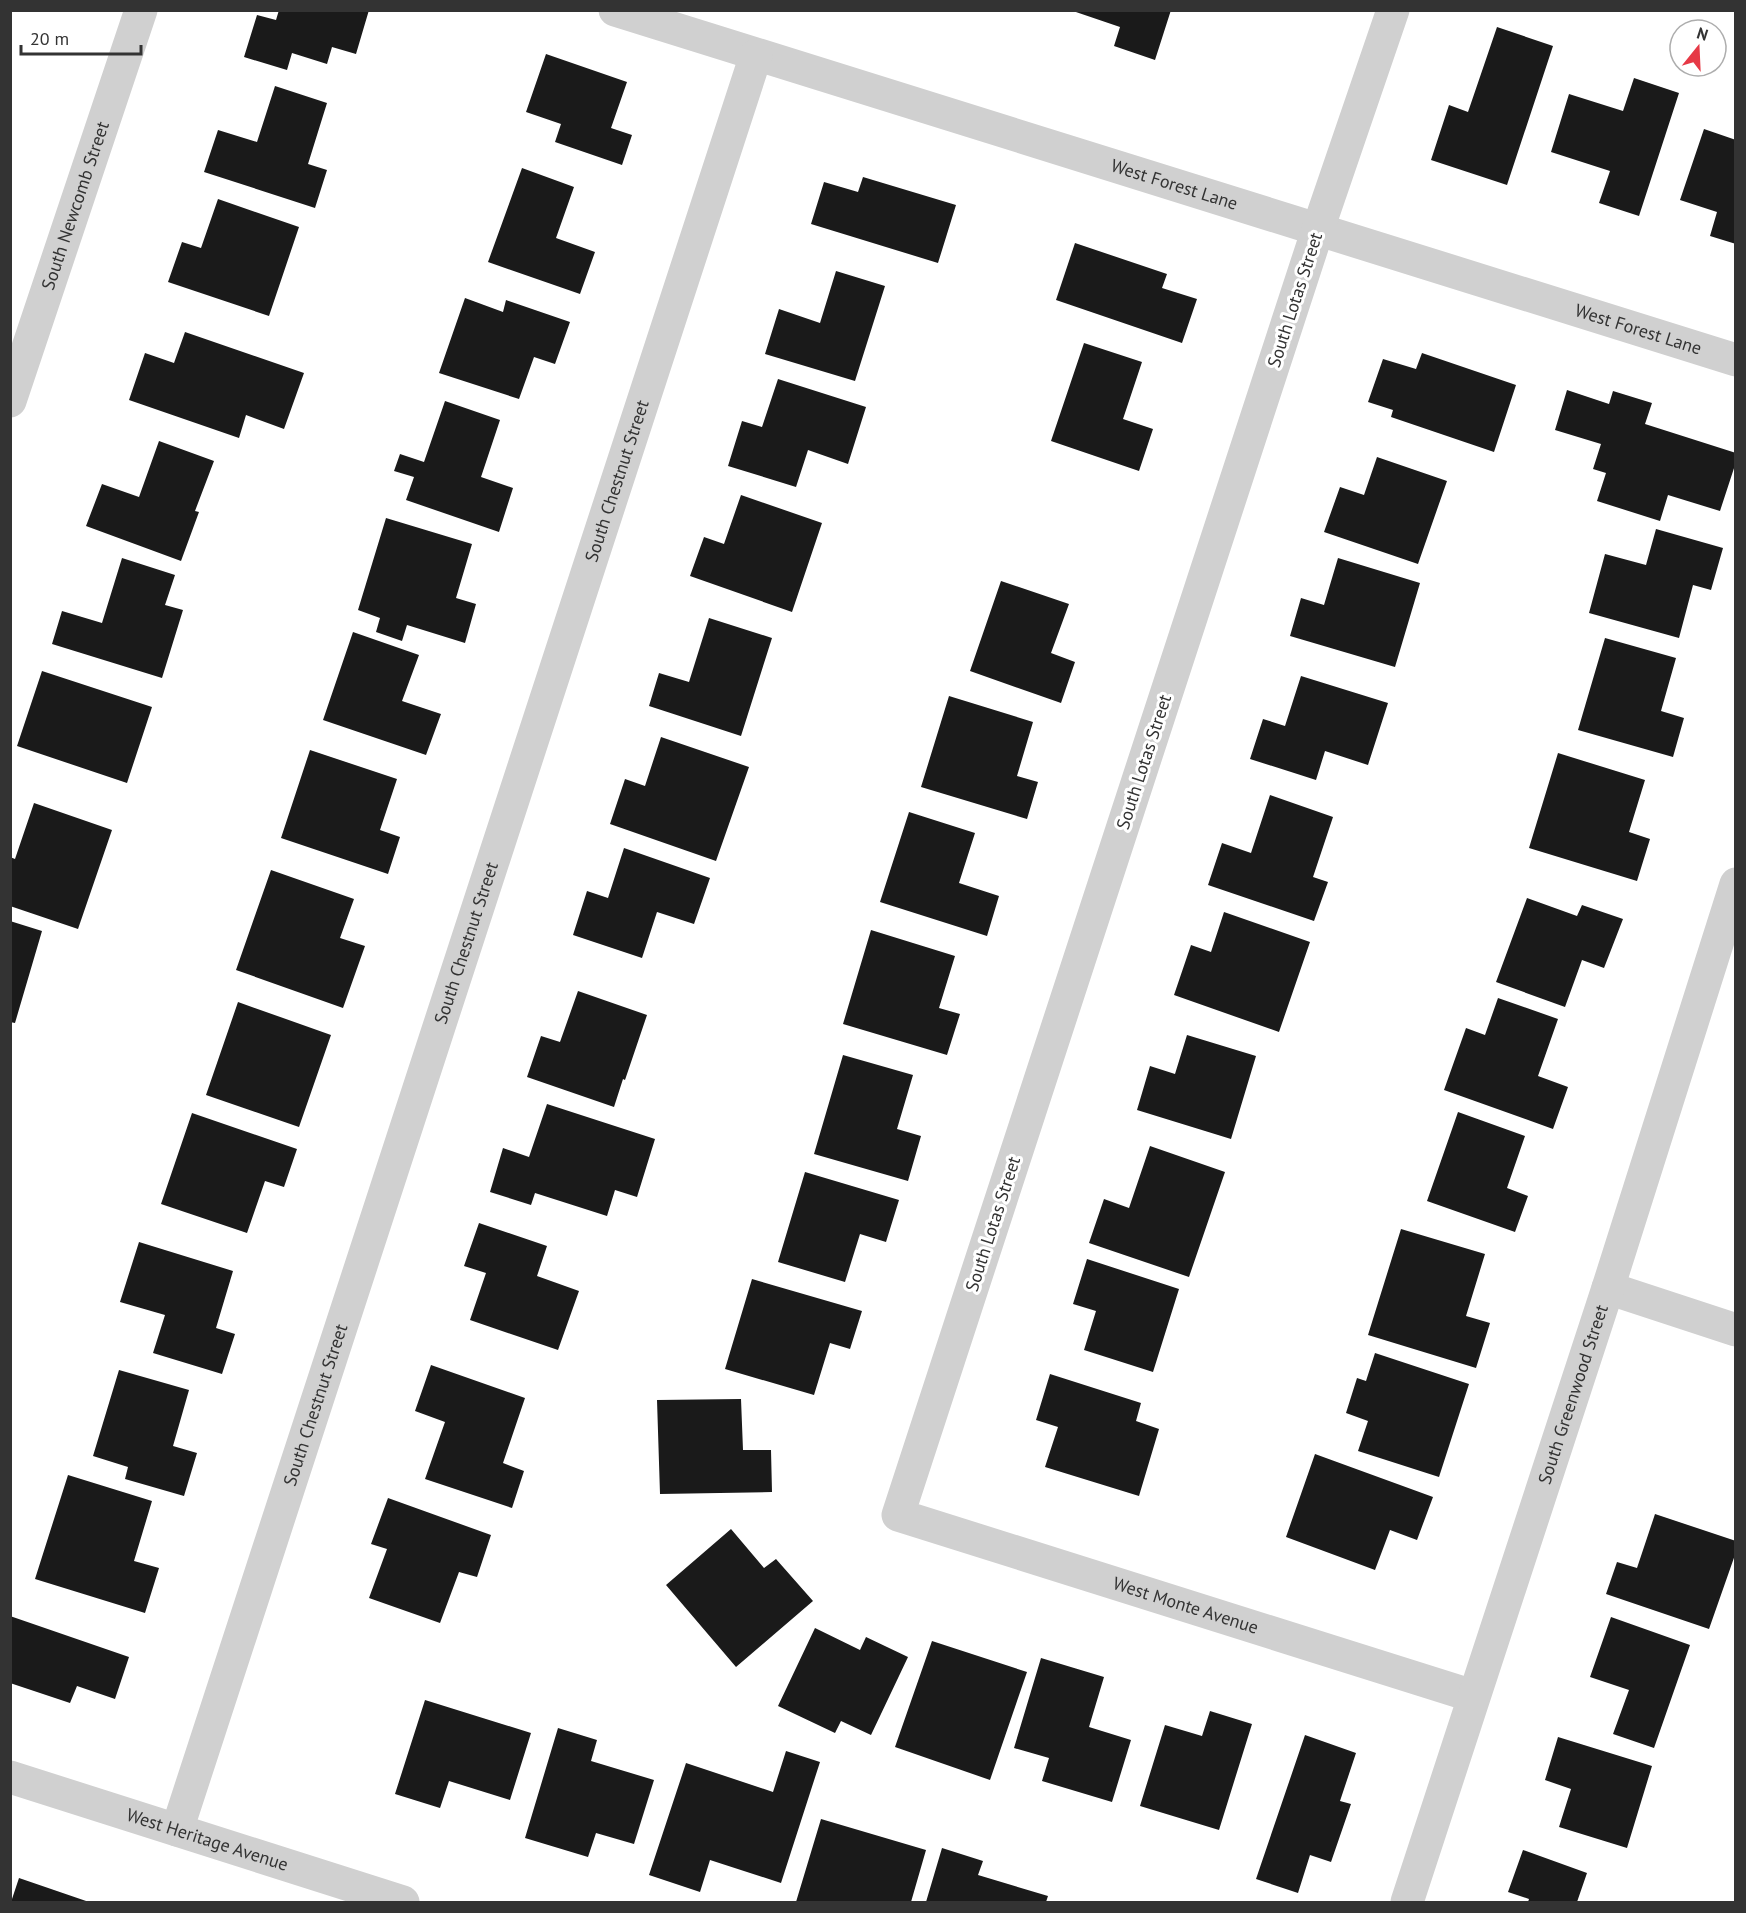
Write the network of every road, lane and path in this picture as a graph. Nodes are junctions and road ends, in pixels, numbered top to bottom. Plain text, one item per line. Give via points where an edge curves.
1 (141, 10) edge
2 (615, 10) edge
3 (1393, 10) edge
4 (756, 55) junction
5 (1318, 229) junction
6 (1736, 360) edge
7 (10, 401) edge
8 (1736, 884) edge
9 (1608, 1288) junction
10 (1736, 1330) edge
11 (898, 1515) joint
12 (1473, 1696) junction
13 (10, 1777) edge
14 (177, 1830) junction
15 (403, 1902) edge
16 (1407, 1902) edge

1 - 7 street, South Newcomb Street
2 - 4 street, West Forest Lane
3 - 5 street, South Lotas Street
4 - 5 street, West Forest Lane
4 - 14 street, South Chestnut Street
5 - 6 street, West Forest Lane
5 - 11 street, South Lotas Street
8 - 9 street, South Greenwood Street
9 - 10 street
9 - 12 street, South Greenwood Street
11 - 12 street, West Monte Avenue
12 - 16 street, South Greenwood Street
13 - 14 street, West Heritage Avenue
14 - 15 street, West Heritage Avenue

